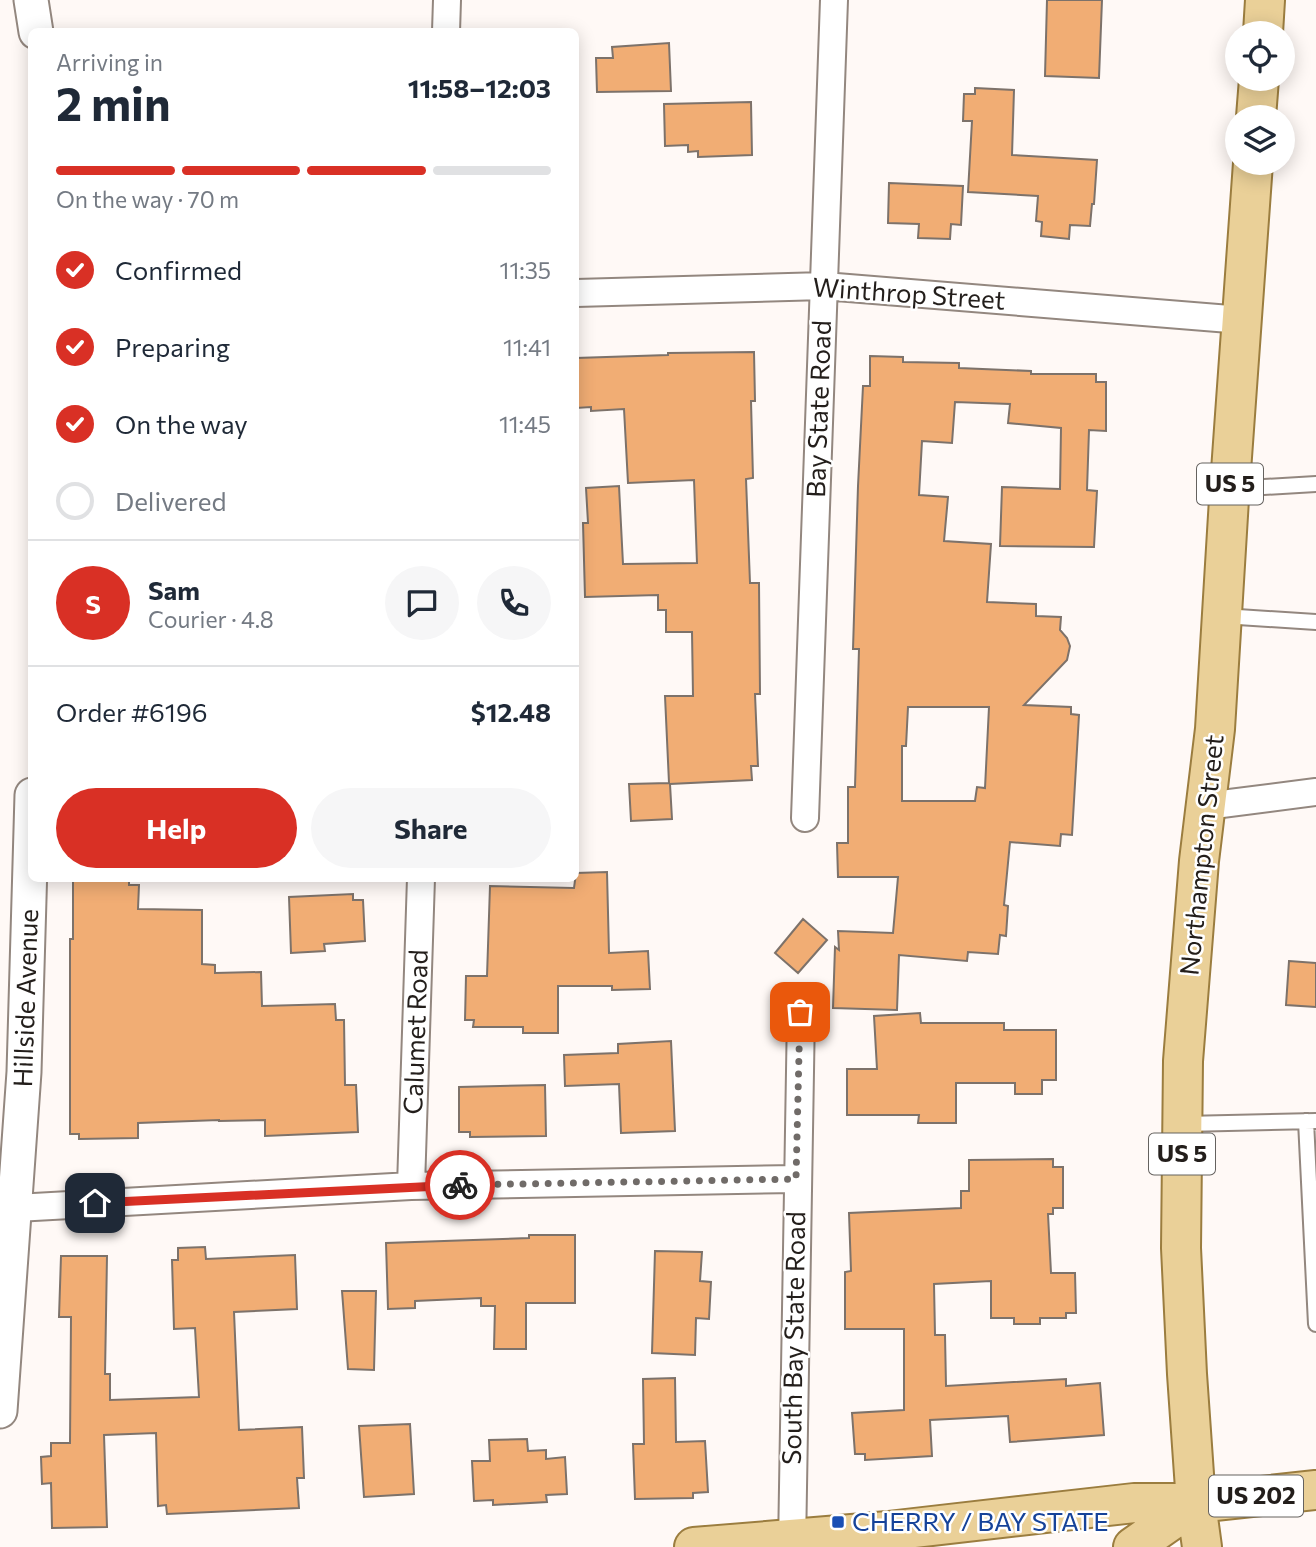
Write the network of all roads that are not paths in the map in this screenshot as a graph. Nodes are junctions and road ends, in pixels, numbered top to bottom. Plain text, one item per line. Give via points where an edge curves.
1 (31, 0) edge
2 (447, 0) edge
3 (834, 0) edge
4 (1265, 0) edge
5 (1264, 21) edge
6 (35, 28) edge
7 (446, 28) edge
8 (1252, 175) edge
9 (824, 286) junction
10 (579, 293) edge
11 (1242, 320) junction
12 (1316, 484) edge
13 (1229, 489) junction
14 (1222, 616) junction
15 (1316, 622) edge
16 (1316, 792) edge
17 (1206, 806) junction
18 (805, 818) dead end
19 (29, 882) edge
20 (421, 882) edge
21 (800, 1012) dead end
22 (1311, 1121) edge
23 (1183, 1124) junction
24 (796, 1179) junction
25 (411, 1186) junction
26 (16, 1208) junction
27 (1316, 1324) edge
28 (0, 1411) edge
29 (1316, 1490) edge
30 (1196, 1503) junction
31 (791, 1543) edge
32 (694, 1547) edge
33 (1133, 1547) edge
34 (1202, 1547) edge

1 - 6 street
2 - 7 street
3 - 9 street, Bay State Road
4 - 5 main road
8 - 11 main road, Northampton Street / US 5
9 - 10 street, Winthrop Street
9 - 11 street, Winthrop Street
9 - 18 street, Bay State Road
11 - 13 main road, Northampton Street / US 5
12 - 13 lane
13 - 14 main road, Northampton Street / US 5
14 - 15 lane
14 - 17 main road, Northampton Street / US 5
16 - 17 street
17 - 23 main road, Northampton Street / US 5 via 1184,1061
19 - 26 street, Hillside Avenue
20 - 25 street, Calumet Road
21 - 24 street, South Bay State Road
22 - 23 lane
22 - 27 lane
23 - 30 main road, Northampton Street / US 5 via 1181,1248
24 - 25 street
24 - 31 street, South Bay State Road
25 - 26 street
26 - 28 street, Hillside Avenue
29 - 30 main road, US 202
30 - 31 main road, US 202 via 1134,1503
30 - 33 main road, US 202
30 - 34 main road, Northampton Street / US 5
31 - 32 main road, US 202

